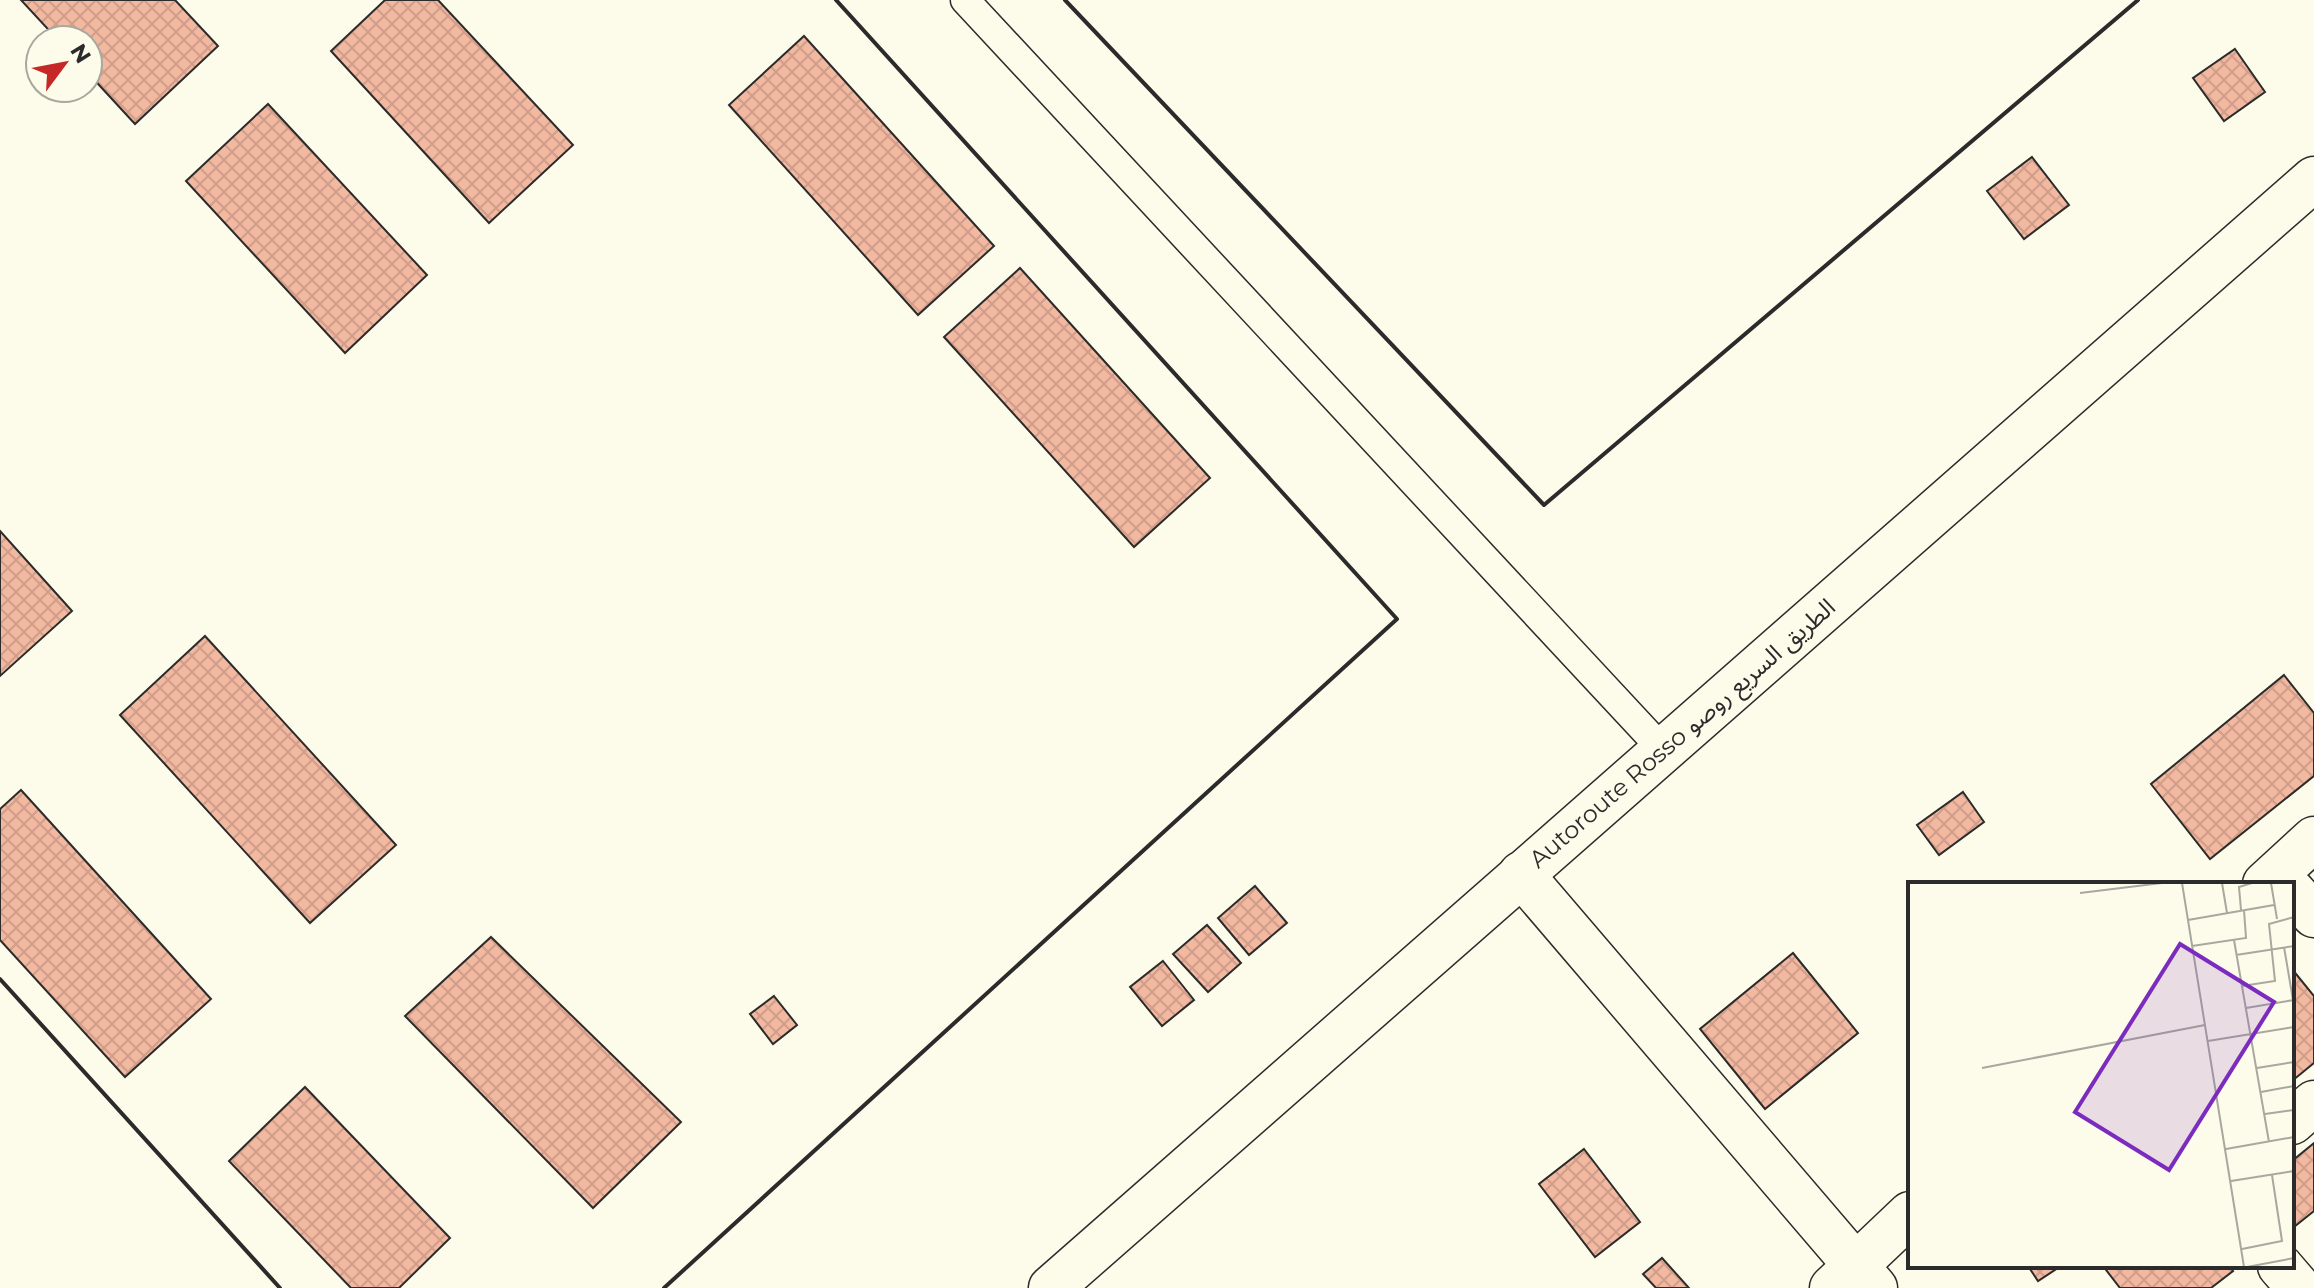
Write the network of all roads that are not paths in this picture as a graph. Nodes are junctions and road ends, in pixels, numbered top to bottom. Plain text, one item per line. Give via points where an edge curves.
1 (965, 0) edge
2 (2314, 179) edge
3 (1663, 750) junction
4 (2314, 839) edge
5 (1521, 874) junction
6 (2281, 882) edge
7 (2294, 896) edge
8 (2314, 915) edge
9 (2314, 1103) edge
10 (2294, 1120) edge
11 (1908, 1216) edge
12 (2282, 1268) edge
13 (1855, 1281) edge
14 (1051, 1288) edge
15 (2299, 1288) edge

1 - 3 lane
2 - 3 main road, Autoroute Rosso الطريق السريع روصو
3 - 5 main road, Autoroute Rosso الطريق السريع روصو
4 - 6 main road
5 - 13 main road
5 - 14 main road, Autoroute Rosso الطريق السريع روصو
7 - 8 main road
9 - 10 main road
11 - 13 main road
12 - 15 main road

